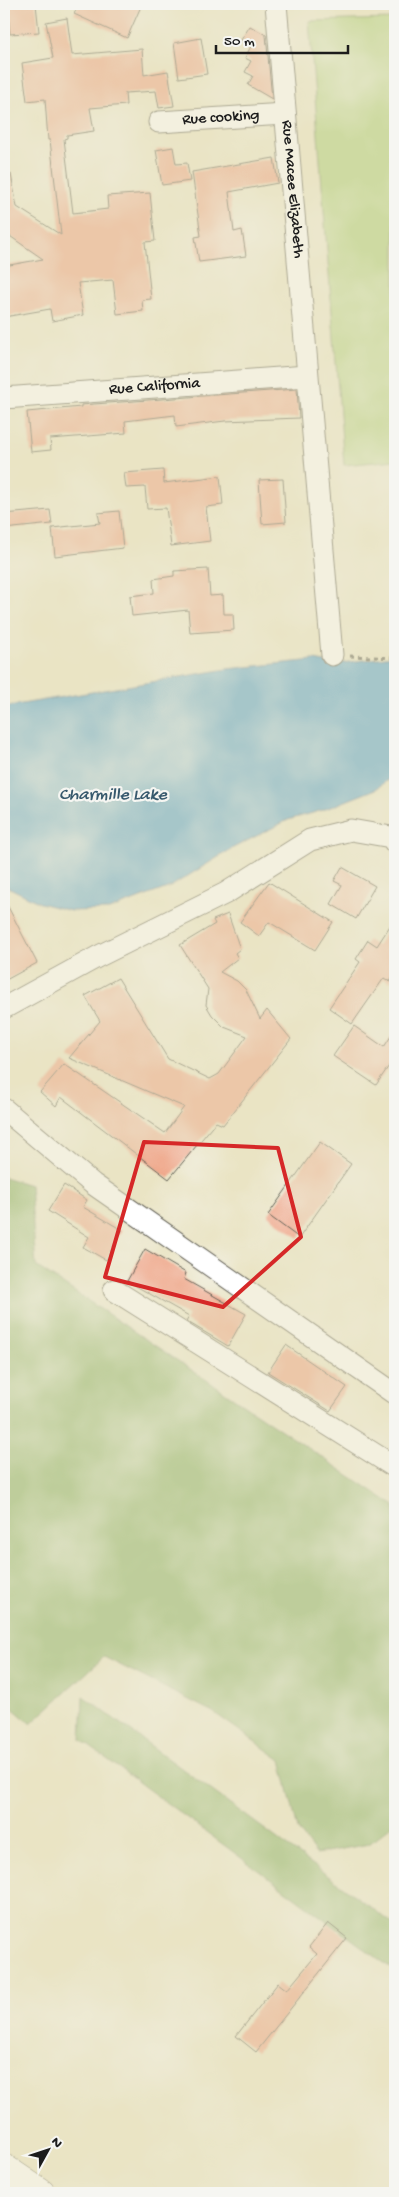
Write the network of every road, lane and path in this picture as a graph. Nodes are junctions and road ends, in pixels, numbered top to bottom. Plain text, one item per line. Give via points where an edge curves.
1 (276, 4) edge
2 (285, 114) junction
3 (159, 122) dead end
4 (306, 376) junction
5 (4, 398) edge
6 (332, 656) joint
7 (395, 658) edge
8 (394, 839) edge
9 (4, 1008) edge
10 (4, 1109) edge
11 (114, 1290) dead end
12 (395, 1394) edge
13 (395, 1467) edge
14 (4, 2168) edge
15 (41, 2193) edge

1 - 2 street, Rue Macee Elizabeth
2 - 3 street, Rue cooking
2 - 4 street, Rue Macee Elizabeth
4 - 5 street, Rue California
4 - 6 street, Rue Macee Elizabeth
6 - 7 path
8 - 9 street via 351,830 310,840 226,893 96,957
10 - 12 street via 93,1184
11 - 13 street
14 - 15 main road

